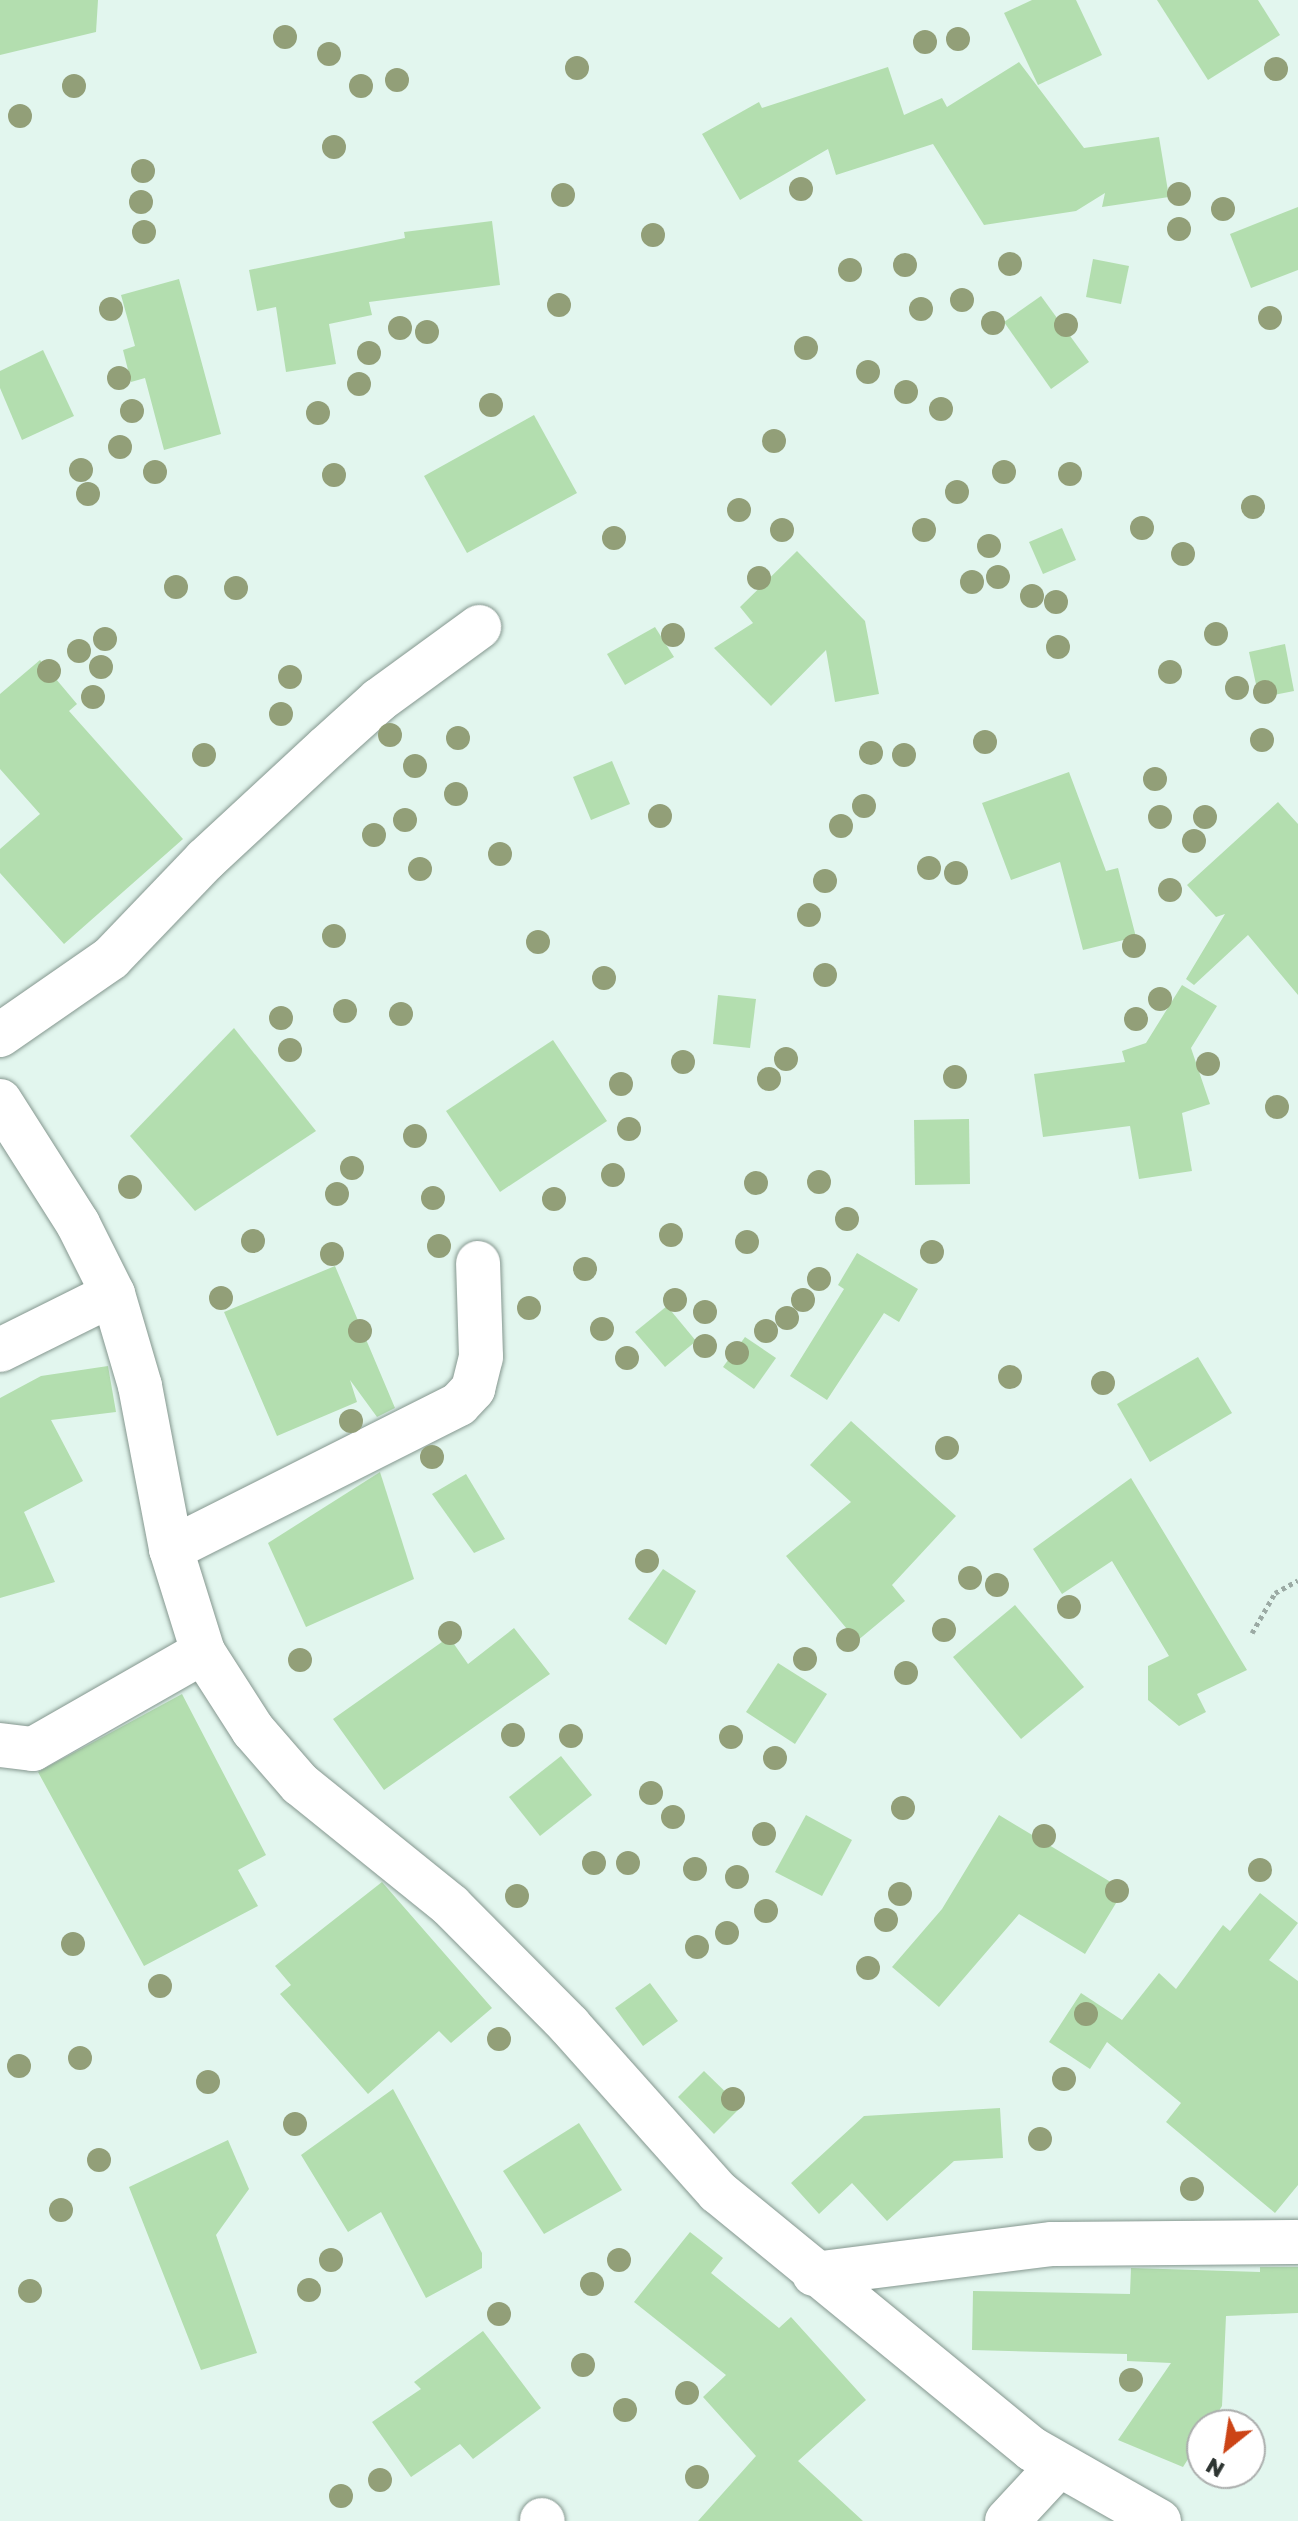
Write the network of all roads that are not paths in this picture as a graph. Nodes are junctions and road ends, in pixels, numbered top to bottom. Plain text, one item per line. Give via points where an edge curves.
1 (479, 627) dead end
2 (0, 1035) edge
3 (0, 1101) edge
4 (478, 1263) dead end
5 (113, 1294) junction
6 (0, 1350) edge
7 (171, 1549) junction
8 (203, 1652) junction
9 (0, 1745) edge
10 (1298, 2242) edge
11 (814, 2274) junction
12 (1059, 2465) junction
13 (1007, 2521) edge
14 (1159, 2521) edge

1 - 2 street via 348,728 205,860 111,958
3 - 5 street via 78,1224
4 - 7 street via 481,1357 473,1389 459,1404
5 - 6 street
5 - 7 street via 140,1386
7 - 8 street
8 - 9 street via 33,1749
8 - 11 street via 253,1730 300,1784 451,1906 569,2025 718,2192
10 - 11 street via 1052,2244
11 - 12 street via 933,2373
12 - 13 street
12 - 14 street

